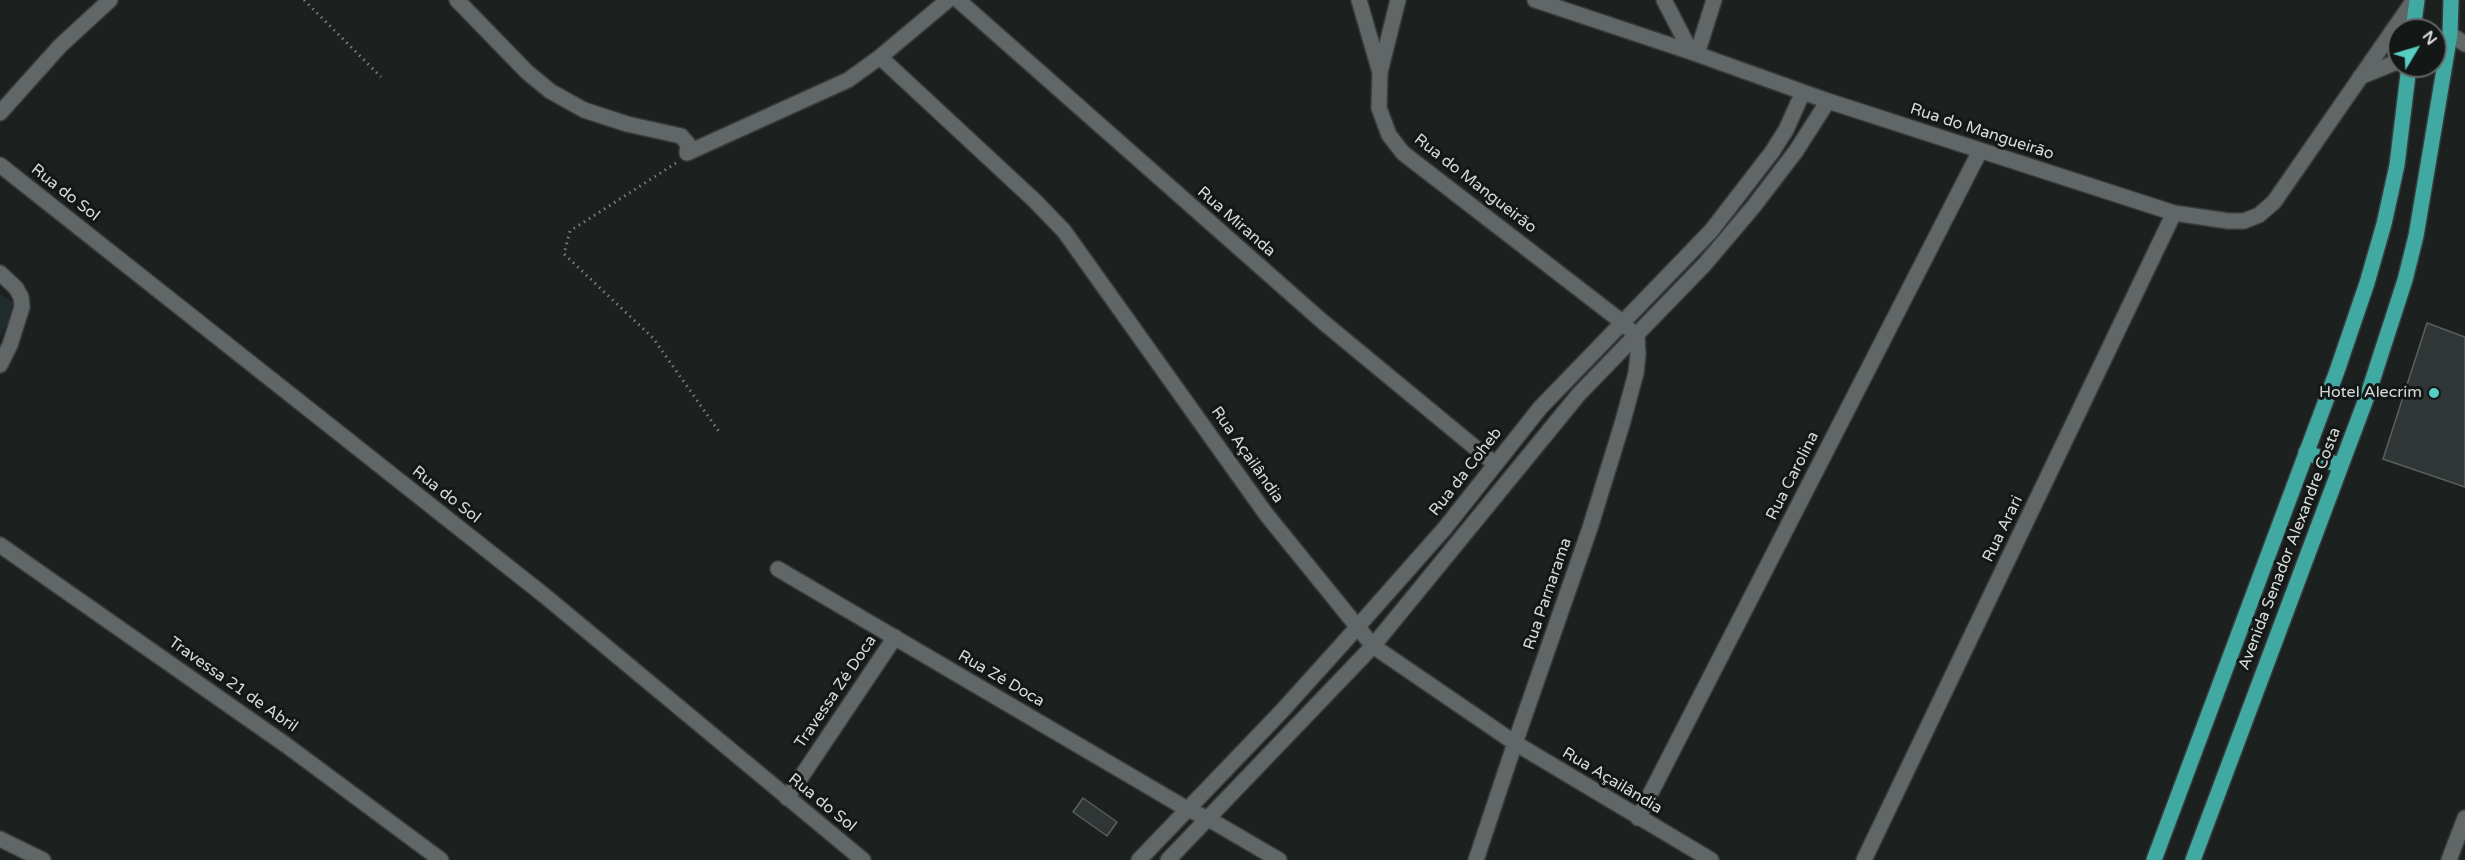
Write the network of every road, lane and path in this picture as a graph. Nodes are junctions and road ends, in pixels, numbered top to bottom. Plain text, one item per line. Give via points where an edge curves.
1 (110, 0) edge
2 (304, 0) edge
3 (457, 0) edge
4 (948, 0) edge
5 (958, 0) edge
6 (1359, 0) edge
7 (1398, 0) edge
8 (1535, 0) edge
9 (1664, 0) edge
10 (1714, 0) edge
11 (2415, 0) edge
12 (2451, 0) edge
13 (2414, 18) edge
14 (2450, 34) junction
15 (2465, 44) edge
16 (1694, 53) junction
17 (880, 57) junction
18 (2387, 66) edge
19 (1380, 72) junction
20 (381, 77) dead end
21 (2360, 77) junction
22 (2408, 78) edge
23 (1803, 92) junction
24 (1828, 101) junction
25 (0, 113) edge
26 (1980, 151) junction
27 (687, 153) junction
28 (0, 165) edge
29 (2174, 213) junction
30 (0, 273) edge
31 (1622, 322) junction
32 (1637, 337) junction
33 (0, 365) edge
34 (720, 433) dead end
35 (2306, 452) junction
36 (1495, 464) junction
37 (2340, 465) junction
38 (0, 545) edge
39 (778, 569) dead end
40 (1358, 626) junction
41 (895, 637) junction
42 (1373, 646) junction
43 (1515, 743) junction
44 (787, 798) junction
45 (1187, 809) junction
46 (1207, 818) junction
47 (1638, 818) junction
48 (2465, 818) edge
49 (0, 839) edge
50 (857, 858) edge
51 (42, 860) edge
52 (441, 860) edge
53 (1139, 860) edge
54 (1168, 860) edge
55 (1279, 860) edge
56 (1476, 860) edge
57 (1711, 860) edge
58 (1864, 860) edge
59 (2154, 860) edge
60 (2193, 860) edge
61 (2449, 860) edge

1 - 25 street via 60,46
2 - 20 path
3 - 27 street via 550,91 584,110 681,136 688,144
4 - 17 street
5 - 36 street, Rua Miranda via 1323,322
6 - 19 street
7 - 19 street, Rua do Mangueirão
8 - 16 street, Rua do Mangueirão
9 - 16 street
10 - 16 street
11 - 13 main road
11 - 21 street, Rua do Mangueirão
12 - 14 main road, Avenida Senador Alexandre Costa
14 - 15 street
14 - 37 main road, Avenida Senador Alexandre Costa via 2414,247 2369,391
16 - 23 street, Rua do Mangueirão
17 - 27 street via 848,80
17 - 40 street, Rua Açailândia via 1064,231 1266,514
18 - 21 street
19 - 31 street, Rua do Mangueirão via 1380,108 1389,135 1403,153
21 - 29 street, Rua do Mangueirão via 2274,202 2259,215 2244,221 2228,221
22 - 35 main road, Avenida Senador Alexandre Costa via 2397,165 2384,224 2367,283
23 - 24 street, Rua do Mangueirão
23 - 31 street, Rua da Coheb via 1772,152 1711,231
24 - 26 street, Rua do Mangueirão
24 - 32 street via 1777,178
26 - 29 street, Rua do Mangueirão
26 - 47 street, Rua Carolina
27 - 34 path via 570,231 564,254 654,338
28 - 44 street, Rua do Sol via 545,596
29 - 58 street, Rua Arari
30 - 33 street via 16,288 22,307
31 - 32 street, Rua do Mangueirão
31 - 36 street, Rua da Coheb via 1540,408
32 - 42 street via 1579,394
32 - 43 street, Rua Parnarama via 1636,373 1623,421
35 - 37 main road
35 - 59 main road, Avenida Senador Alexandre Costa
36 - 40 street, Rua da Coheb
37 - 60 main road, Avenida Senador Alexandre Costa
38 - 52 street, Travessa 21 de Abril via 295,752
39 - 41 street, Rua Zé Doca
40 - 42 street, Rua Açailândia
40 - 45 street, Rua da Coheb
41 - 44 street, Travessa Zé Doca
41 - 45 street, Rua Zé Doca
42 - 43 street, Rua Açailândia
42 - 46 street
43 - 47 street, Rua Açailândia
43 - 56 street, Rua Parnarama
44 - 50 street, Rua do Sol
45 - 46 street, Rua Zé Doca
45 - 53 street, Rua da Coheb
46 - 54 street
46 - 55 street, Rua Zé Doca
47 - 57 street, Rua Açailândia
48 - 61 street
49 - 51 street

